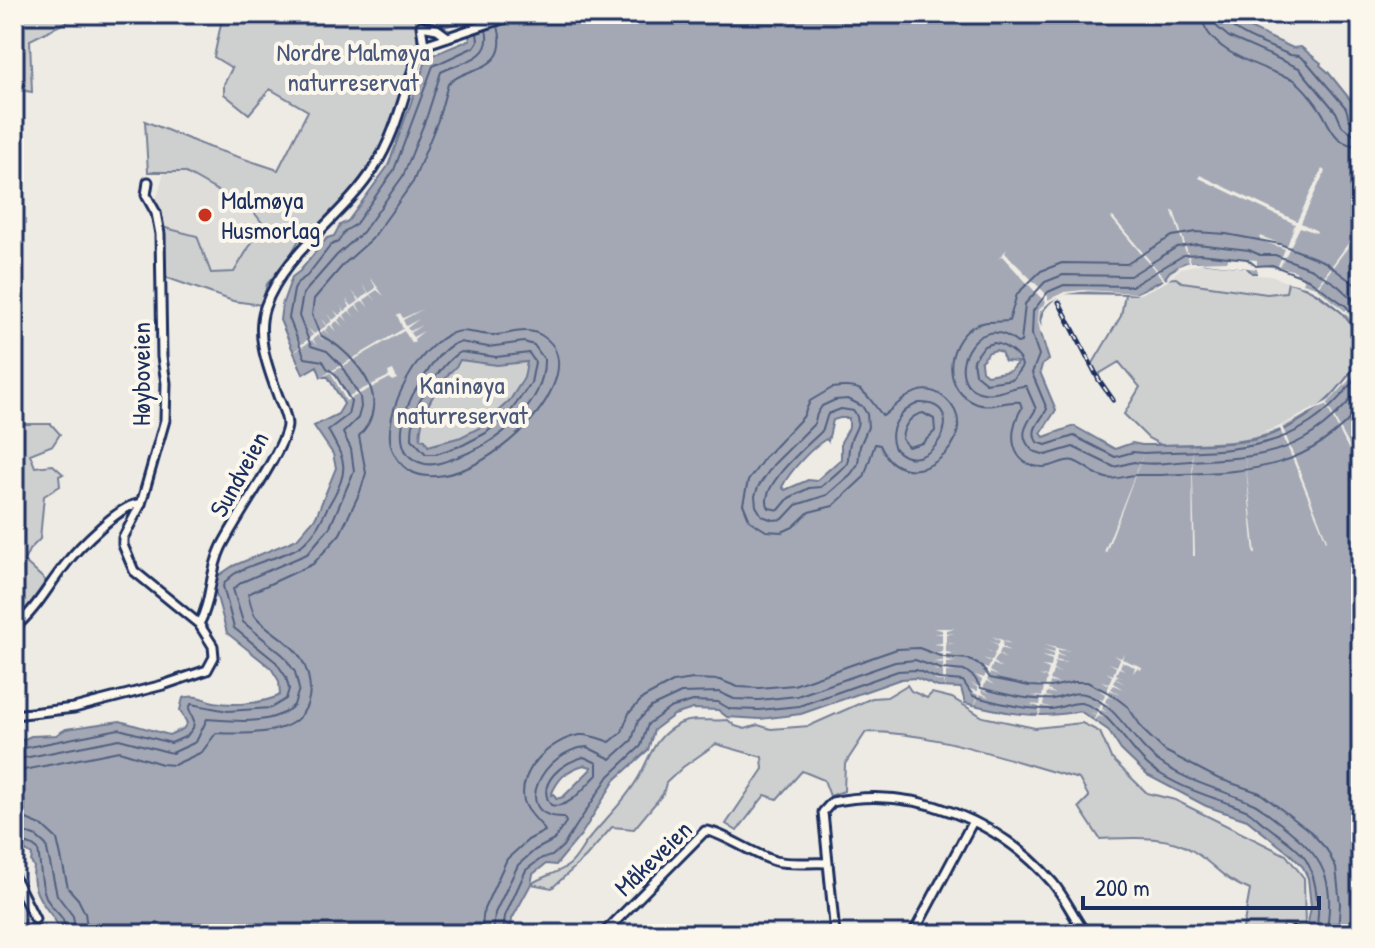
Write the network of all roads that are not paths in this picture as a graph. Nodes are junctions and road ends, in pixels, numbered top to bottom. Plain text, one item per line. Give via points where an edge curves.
1 (517, 14) edge
2 (448, 37) junction
3 (424, 45) junction
4 (148, 182) dead end
5 (141, 504) junction
6 (199, 624) junction
7 (14, 628) edge
8 (14, 715) edge
9 (973, 821) junction
10 (826, 863) junction
11 (14, 877) edge
12 (35, 919) dead end
13 (1079, 924) junction
14 (603, 934) edge
15 (835, 934) edge
16 (913, 934) edge
17 (1060, 934) edge
18 (1086, 934) edge
19 (1290, 934) edge
20 (1302, 934) edge

1 - 2 street, Sundveien
2 - 3 street, Sundveien
2 - 3 street, Sundveien via 421,26
3 - 6 street, Sundveien via 398,121 374,168 297,257 265,307 260,337 285,431 221,548
4 - 5 street, Høyboveien via 146,195 160,234 166,392 160,442
5 - 6 street, Høyboveien via 123,538 125,554 134,571
5 - 7 street via 131,503 106,522
6 - 8 street via 213,646 207,670 74,708
9 - 10 street via 906,800 832,802 823,812
9 - 13 street via 1035,864
9 - 16 street
10 - 14 street, Måkeveien via 777,861 705,831
10 - 15 street
11 - 12 street
13 - 17 street
13 - 18 street
19 - 20 street

